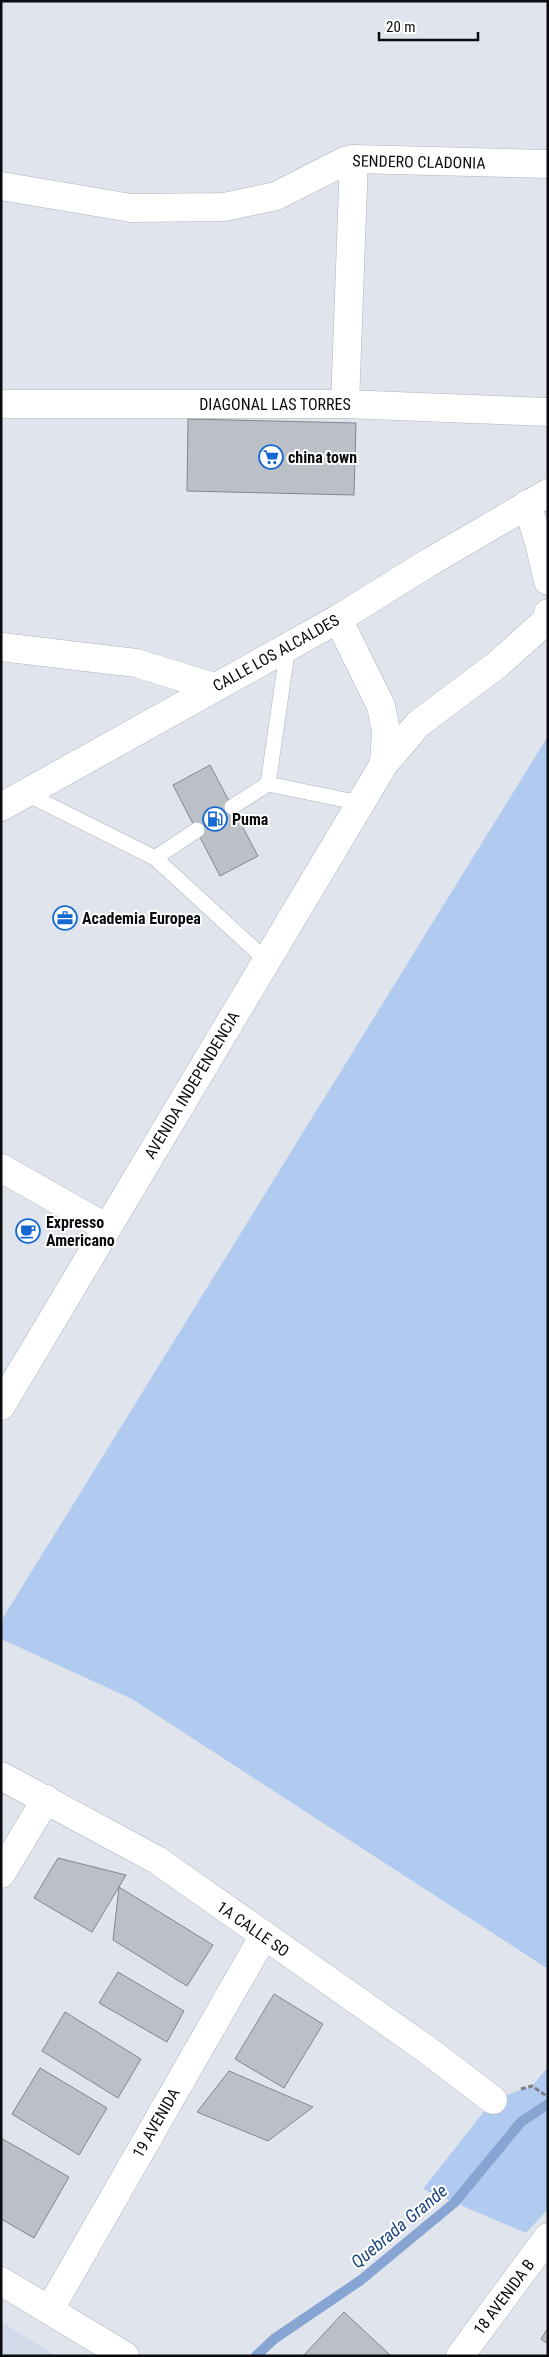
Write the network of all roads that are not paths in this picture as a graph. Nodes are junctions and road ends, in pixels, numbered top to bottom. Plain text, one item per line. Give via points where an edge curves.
1 (354, 159) junction
2 (548, 164) edge
3 (1, 186) edge
4 (1, 404) edge
5 (345, 404) junction
6 (548, 412) edge
7 (537, 498) edge
8 (548, 581) edge
9 (548, 613) edge
10 (338, 619) junction
11 (547, 620) edge
12 (288, 646) junction
13 (1, 647) edge
14 (214, 687) junction
15 (384, 764) junction
16 (268, 784) junction
17 (27, 794) junction
18 (360, 803) junction
19 (1, 807) edge
20 (232, 807) dead end
21 (197, 830) dead end
22 (155, 858) junction
23 (266, 960) junction
24 (1, 1168) edge
25 (106, 1228) junction
26 (1, 1406) edge
27 (1, 1776) edge
28 (46, 1799) junction
29 (1, 1874) edge
30 (263, 1937) junction
31 (493, 2100) dead end
32 (548, 2237) edge
33 (1, 2281) edge
34 (50, 2310) junction
35 (125, 2356) edge
36 (460, 2356) edge

1 - 2 street, SENDERO CLADONIA
1 - 3 street, SENDERO CLADONIA via 276,196 224,207 131,208
1 - 5 street
4 - 5 street, DIAGONAL LAS TORRES
5 - 6 street, DIAGONAL LAS TORRES
7 - 8 street via 540,542
7 - 10 street, CALLE LOS ALCALDES
9 - 11 street, AVENIDA INDEPENDENCIA
10 - 12 street, CALLE LOS ALCALDES
10 - 15 street, AVENIDA INDEPENDENCIA via 381,706 386,731
11 - 15 street, AVENIDA INDEPENDENCIA via 505,659 418,724
12 - 14 street, CALLE LOS ALCALDES
12 - 16 lane
13 - 14 street via 136,663
14 - 17 street, CALLE LOS ALCALDES
15 - 18 street, AVENIDA INDEPENDENCIA
16 - 18 lane
16 - 20 lane
17 - 19 street, CALLE LOS ALCALDES
17 - 22 lane
18 - 23 street, AVENIDA INDEPENDENCIA
21 - 22 lane
22 - 23 lane
23 - 25 street, AVENIDA INDEPENDENCIA
24 - 25 street
25 - 26 street, AVENIDA INDEPENDENCIA
27 - 28 street, 1A CALLE SO
28 - 29 street
28 - 30 street, 1A CALLE SO via 157,1860
30 - 31 street, 1A CALLE SO via 426,2049
30 - 34 street, 19 AVENIDA
32 - 36 street, 18 AVENIDA B
33 - 34 street
34 - 35 street

